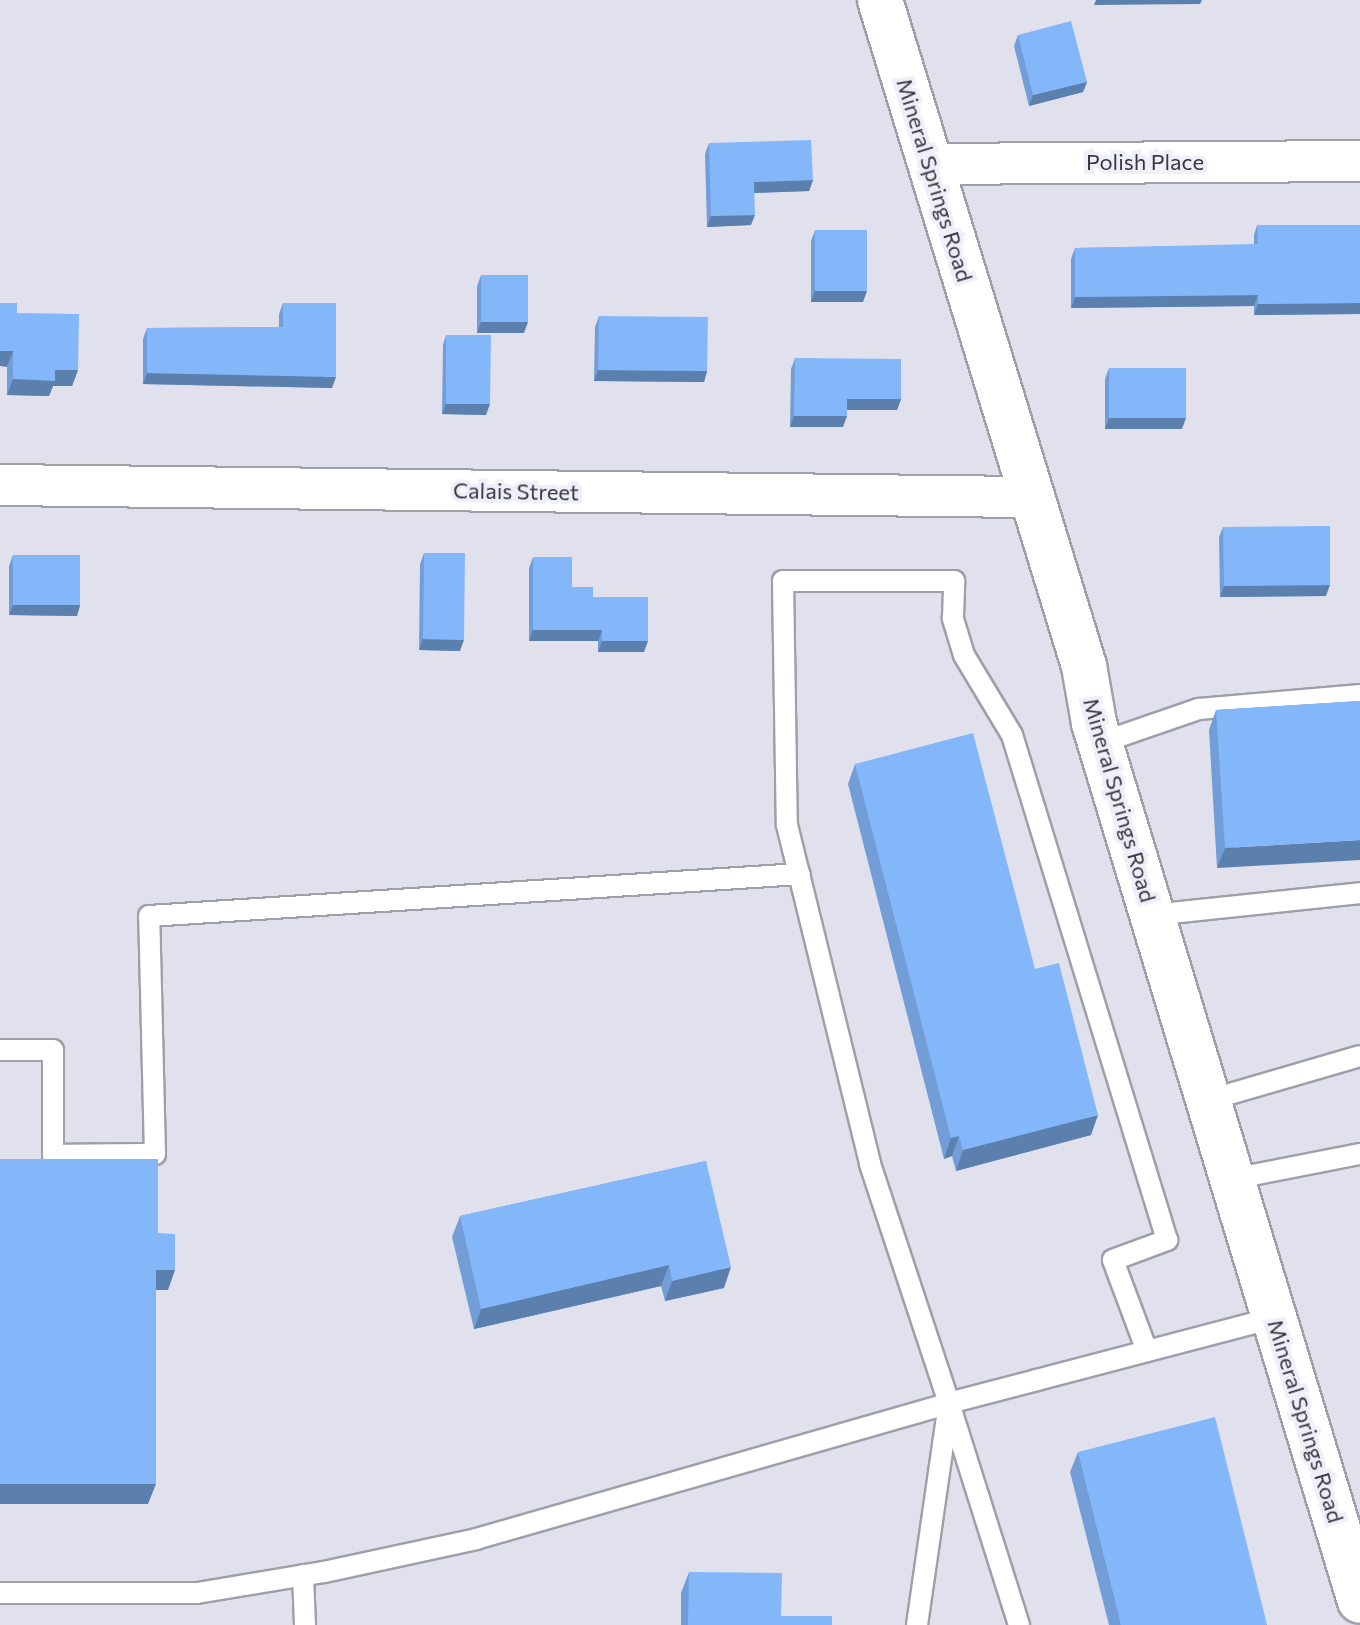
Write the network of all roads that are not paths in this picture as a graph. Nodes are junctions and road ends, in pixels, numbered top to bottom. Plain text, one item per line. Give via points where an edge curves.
1 (880, 0) edge
2 (1360, 161) edge
3 (930, 164) junction
4 (0, 485) edge
5 (1032, 497) junction
6 (1360, 695) edge
7 (1100, 743) junction
8 (800, 874) junction
9 (1360, 893) edge
10 (1152, 915) junction
11 (0, 1050) edge
12 (1360, 1056) edge
13 (1209, 1100) junction
14 (1360, 1154) edge
15 (1232, 1179) junction
16 (1274, 1318) junction
17 (1147, 1351) junction
18 (949, 1403) junction
19 (303, 1575) junction
20 (0, 1593) edge
21 (1360, 1601) edge
22 (305, 1625) edge
23 (917, 1625) edge
24 (1019, 1625) edge

1 - 3 street, Mineral Springs Road
2 - 3 street, Polish Place
3 - 5 street, Mineral Springs Road
4 - 5 street, Calais Street
5 - 7 street, Mineral Springs Road via 1084,666
6 - 7 lane via 1199,709
7 - 10 street, Mineral Springs Road
8 - 11 lane via 149,916 155,1154 53,1155 53,1050
8 - 17 lane via 787,825 783,581 954,581 953,618 964,655 1012,735 1167,1240 1113,1260
8 - 18 lane via 870,1164
9 - 10 lane
10 - 13 street, Mineral Springs Road
12 - 13 lane
13 - 15 street, Mineral Springs Road
14 - 15 lane
15 - 16 street, Mineral Springs Road
16 - 17 lane
16 - 21 street, Mineral Springs Road
17 - 18 lane
18 - 19 lane via 476,1539
18 - 23 lane
18 - 24 lane
19 - 20 lane via 197,1593
19 - 22 lane

